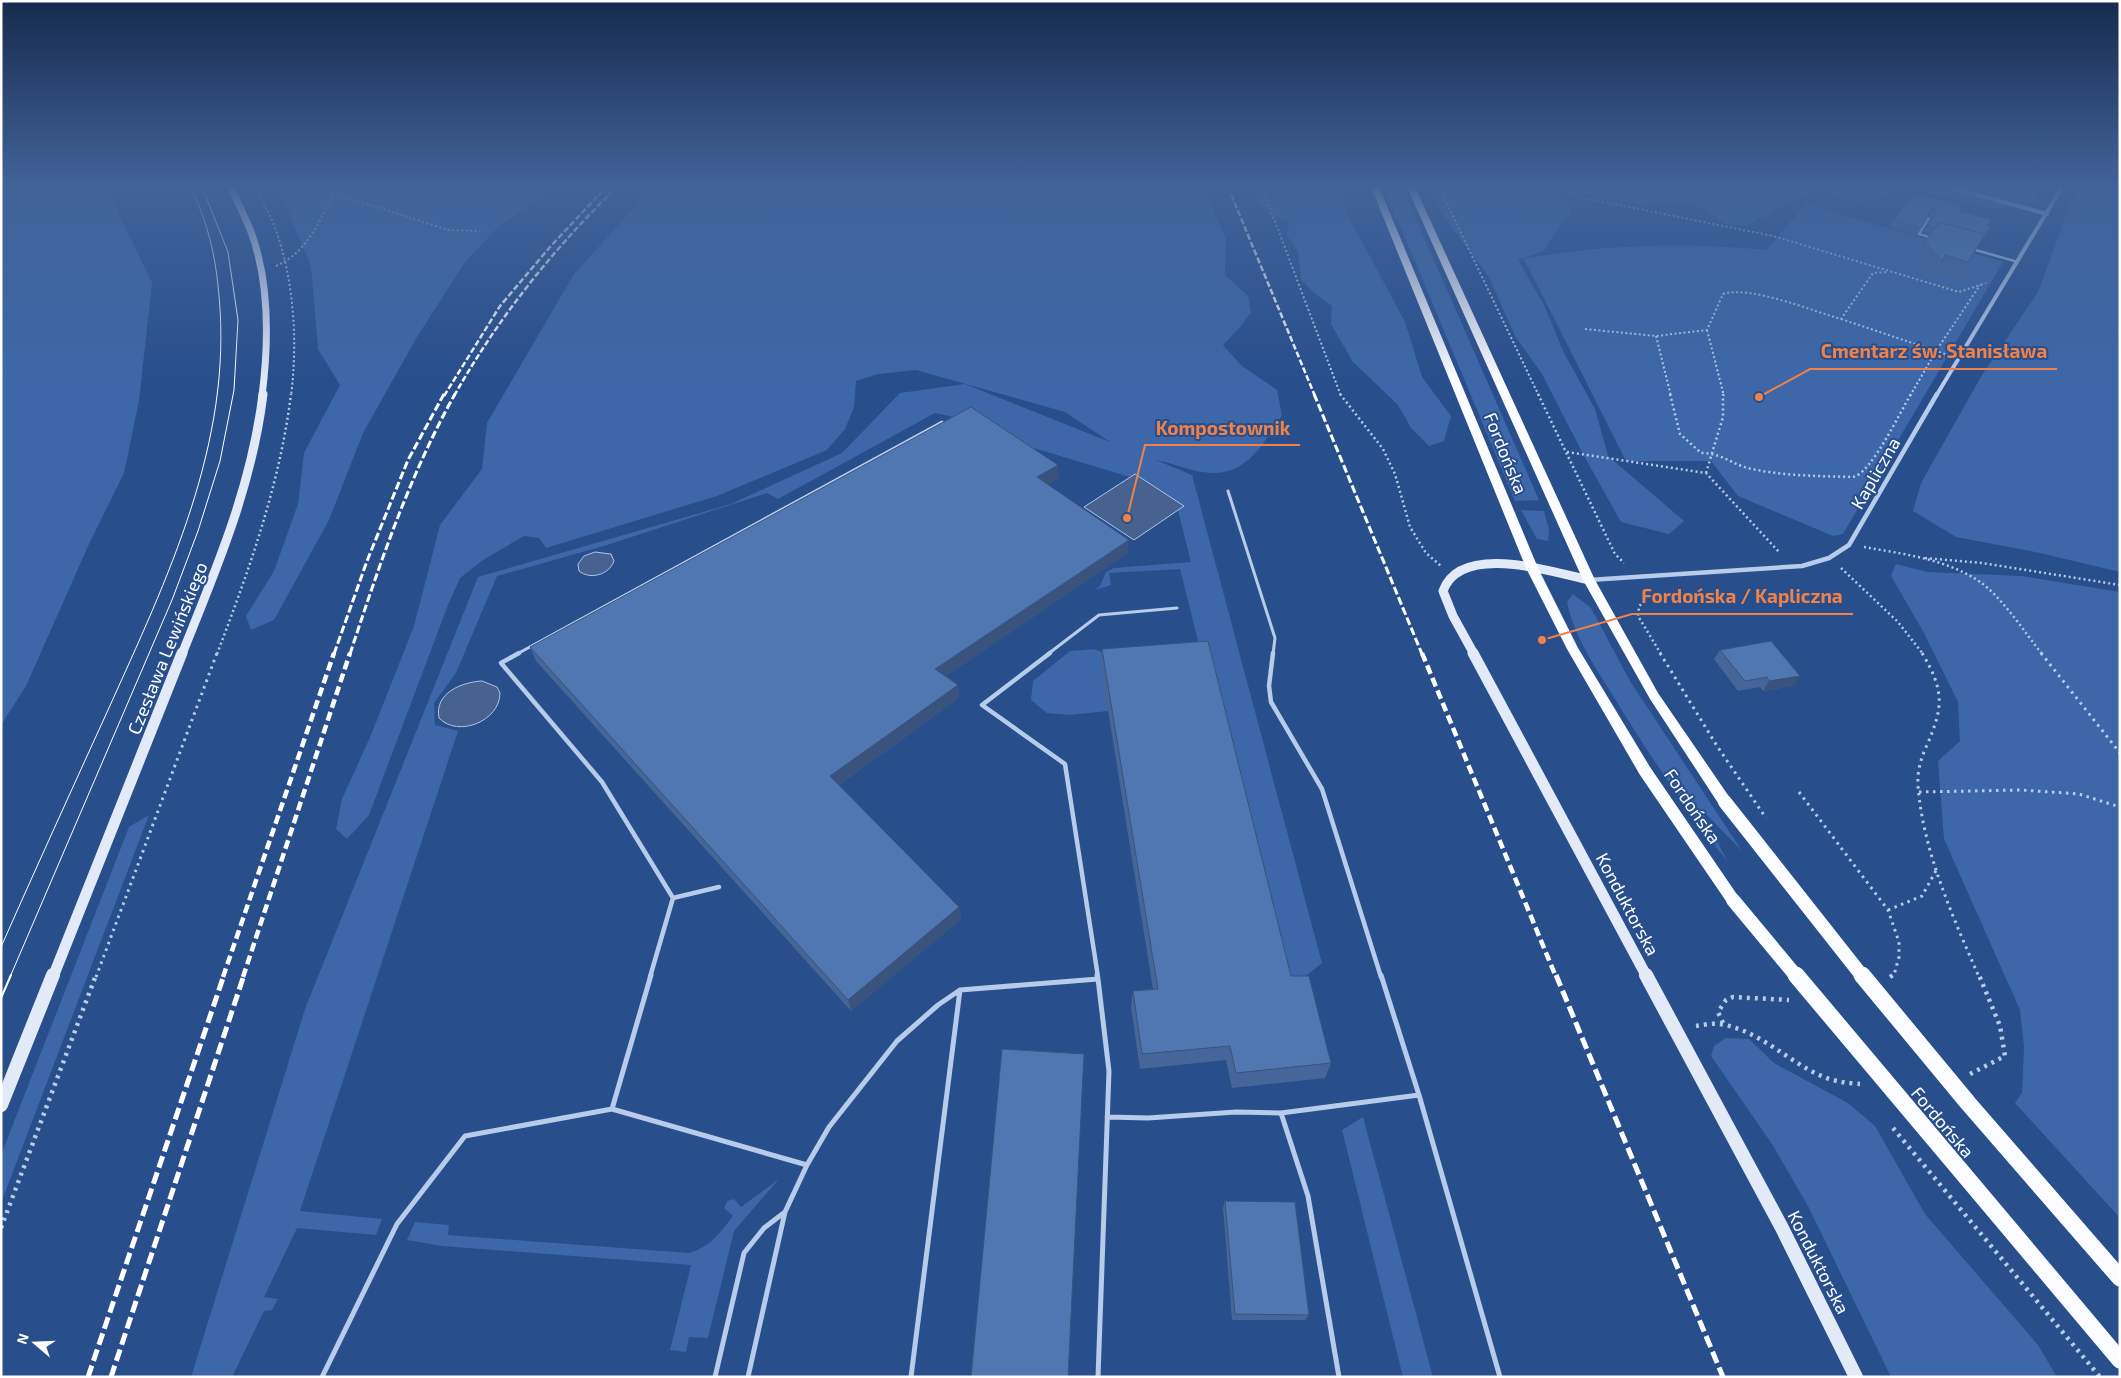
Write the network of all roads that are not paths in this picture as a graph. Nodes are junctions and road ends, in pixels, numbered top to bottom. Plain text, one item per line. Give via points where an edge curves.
1 (256, 251) edge
2 (1401, 251) edge
3 (1441, 251) edge
4 (1980, 251) edge
5 (2024, 251) edge
6 (2018, 262) junction
7 (942, 422) edge
8 (1228, 491) dead end
9 (1532, 568) junction
10 (1590, 580) junction
11 (1177, 608) dead end
12 (719, 886) dead end
13 (673, 898) junction
14 (1098, 979) junction
15 (960, 990) junction
16 (1419, 1095) junction
17 (1, 1105) edge
18 (612, 1109) junction
19 (1281, 1113) junction
20 (1108, 1117) junction
21 (807, 1166) junction
22 (784, 1212) junction
23 (2120, 1278) edge
24 (2120, 1360) edge
25 (322, 1377) edge
26 (715, 1377) edge
27 (748, 1377) edge
28 (911, 1377) edge
29 (1098, 1377) edge
30 (1339, 1377) edge
31 (1500, 1377) edge
32 (1856, 1377) edge

1 - 17 street, Czesława Lewińskiego via 267,325 265,380 257,436 238,510
2 - 9 main road, Fordońska
3 - 10 main road, Fordońska
4 - 6 lane
5 - 6 street, Kapliczna
6 - 10 street, Kapliczna via 1849,545 1830,558 1793,567
7 - 13 lane via 501,663 602,782
8 - 16 lane via 1274,638 1269,686 1272,702 1322,789
9 - 10 street
9 - 24 main road, Fordońska, bridge via 1573,649 1645,771 1733,900
9 - 32 street, Konduktorska via 1494,564 1462,569 1451,574 1444,584 1446,601 1782,1228
10 - 23 main road, Fordońska, bridge via 1654,696 1725,802 1827,934 2006,1149
11 - 14 lane via 1099,615 982,705 1065,764
12 - 13 lane
13 - 18 lane
14 - 15 lane
14 - 20 lane via 1109,1071
15 - 21 lane via 918,1020 879,1062 829,1127
15 - 28 lane
16 - 19 lane
16 - 31 lane
18 - 21 lane
18 - 25 lane via 465,1136 397,1224
19 - 20 lane
19 - 30 lane via 1308,1196
20 - 29 lane
21 - 22 lane
22 - 26 lane via 764,1228 744,1253
22 - 27 lane

